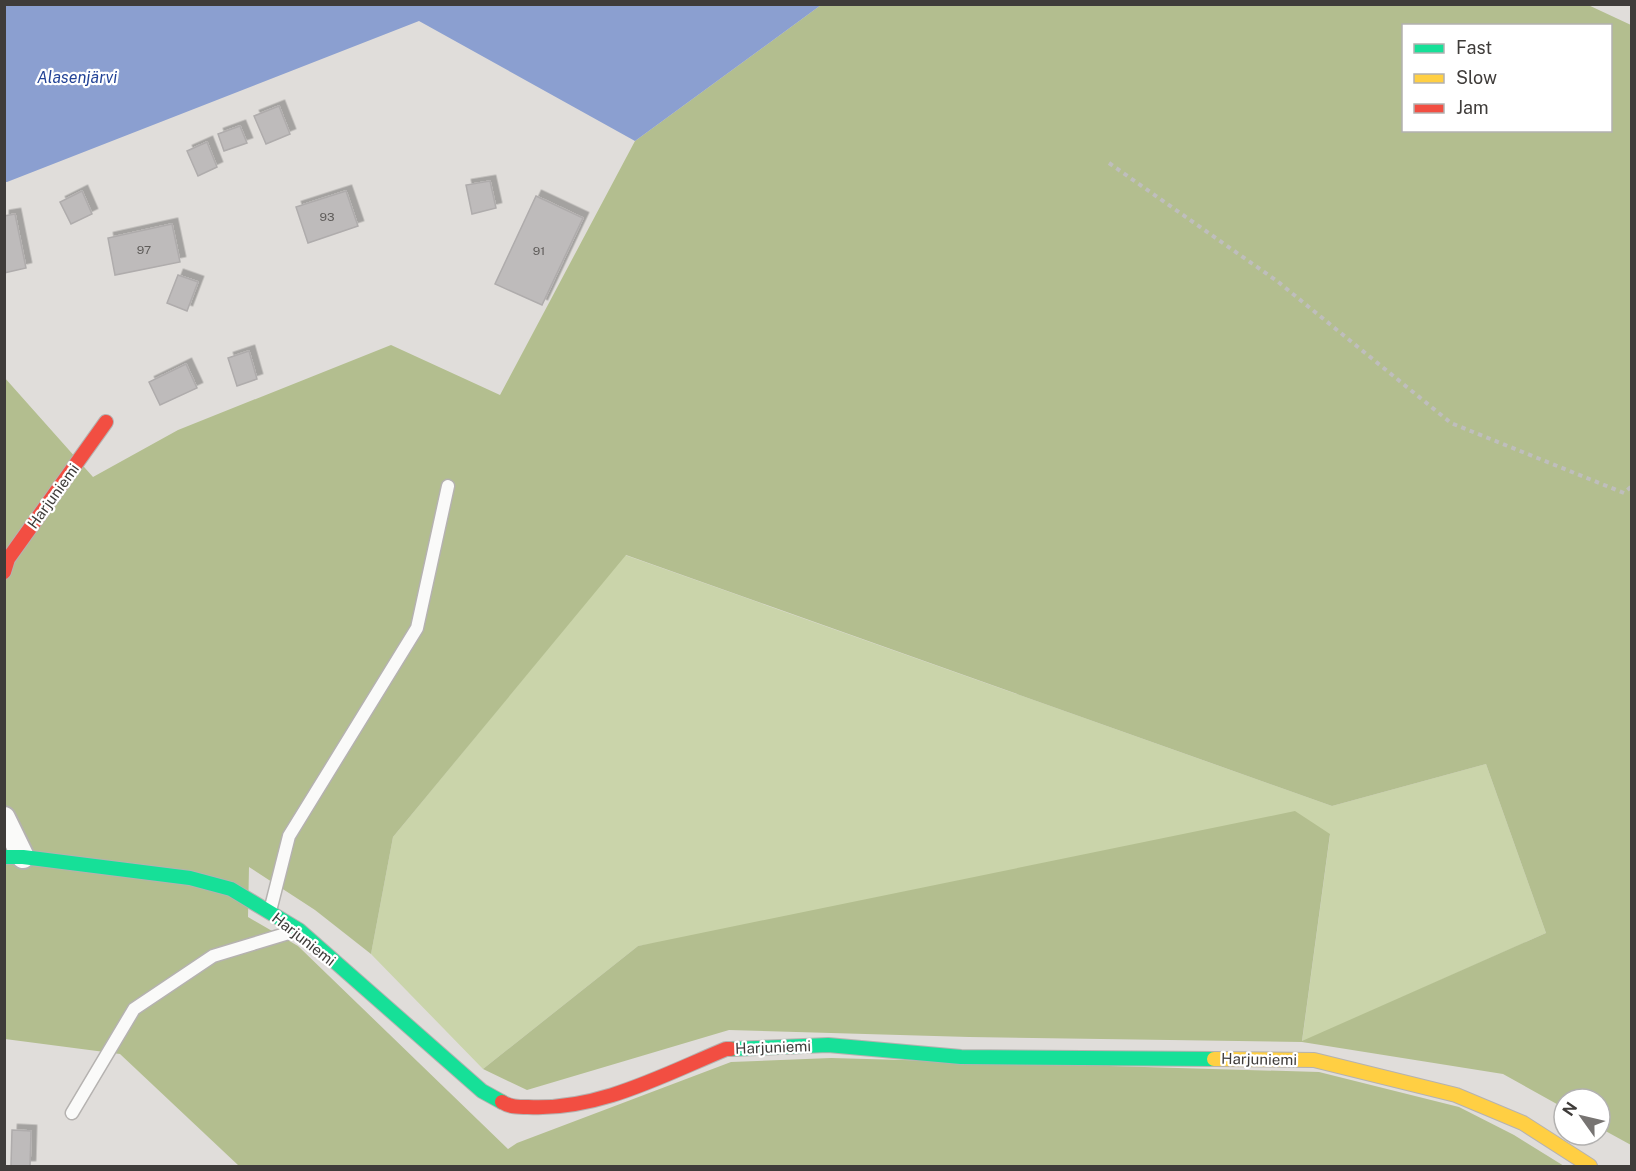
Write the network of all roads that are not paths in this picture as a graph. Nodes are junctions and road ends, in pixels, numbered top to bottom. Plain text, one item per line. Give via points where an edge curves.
1 (106, 422) dead end
2 (448, 486) dead end
3 (4, 572) edge
4 (4, 818) edge
5 (14, 857) edge
6 (270, 911) junction
7 (298, 930) junction
8 (72, 1113) dead end
9 (1590, 1167) edge

1 - 3 street, Harjuniemi via 8,559
2 - 6 lane via 417,628 289,836
4 - 5 street, Harjuniemi
5 - 6 street, Harjuniemi via 190,878 231,889
6 - 7 street, Harjuniemi
7 - 8 lane via 213,956 134,1009
7 - 9 street, Harjuniemi via 482,1091 509,1106 576,1105 613,1095 726,1049 828,1045 961,1057 1314,1060 1456,1095 1523,1123

